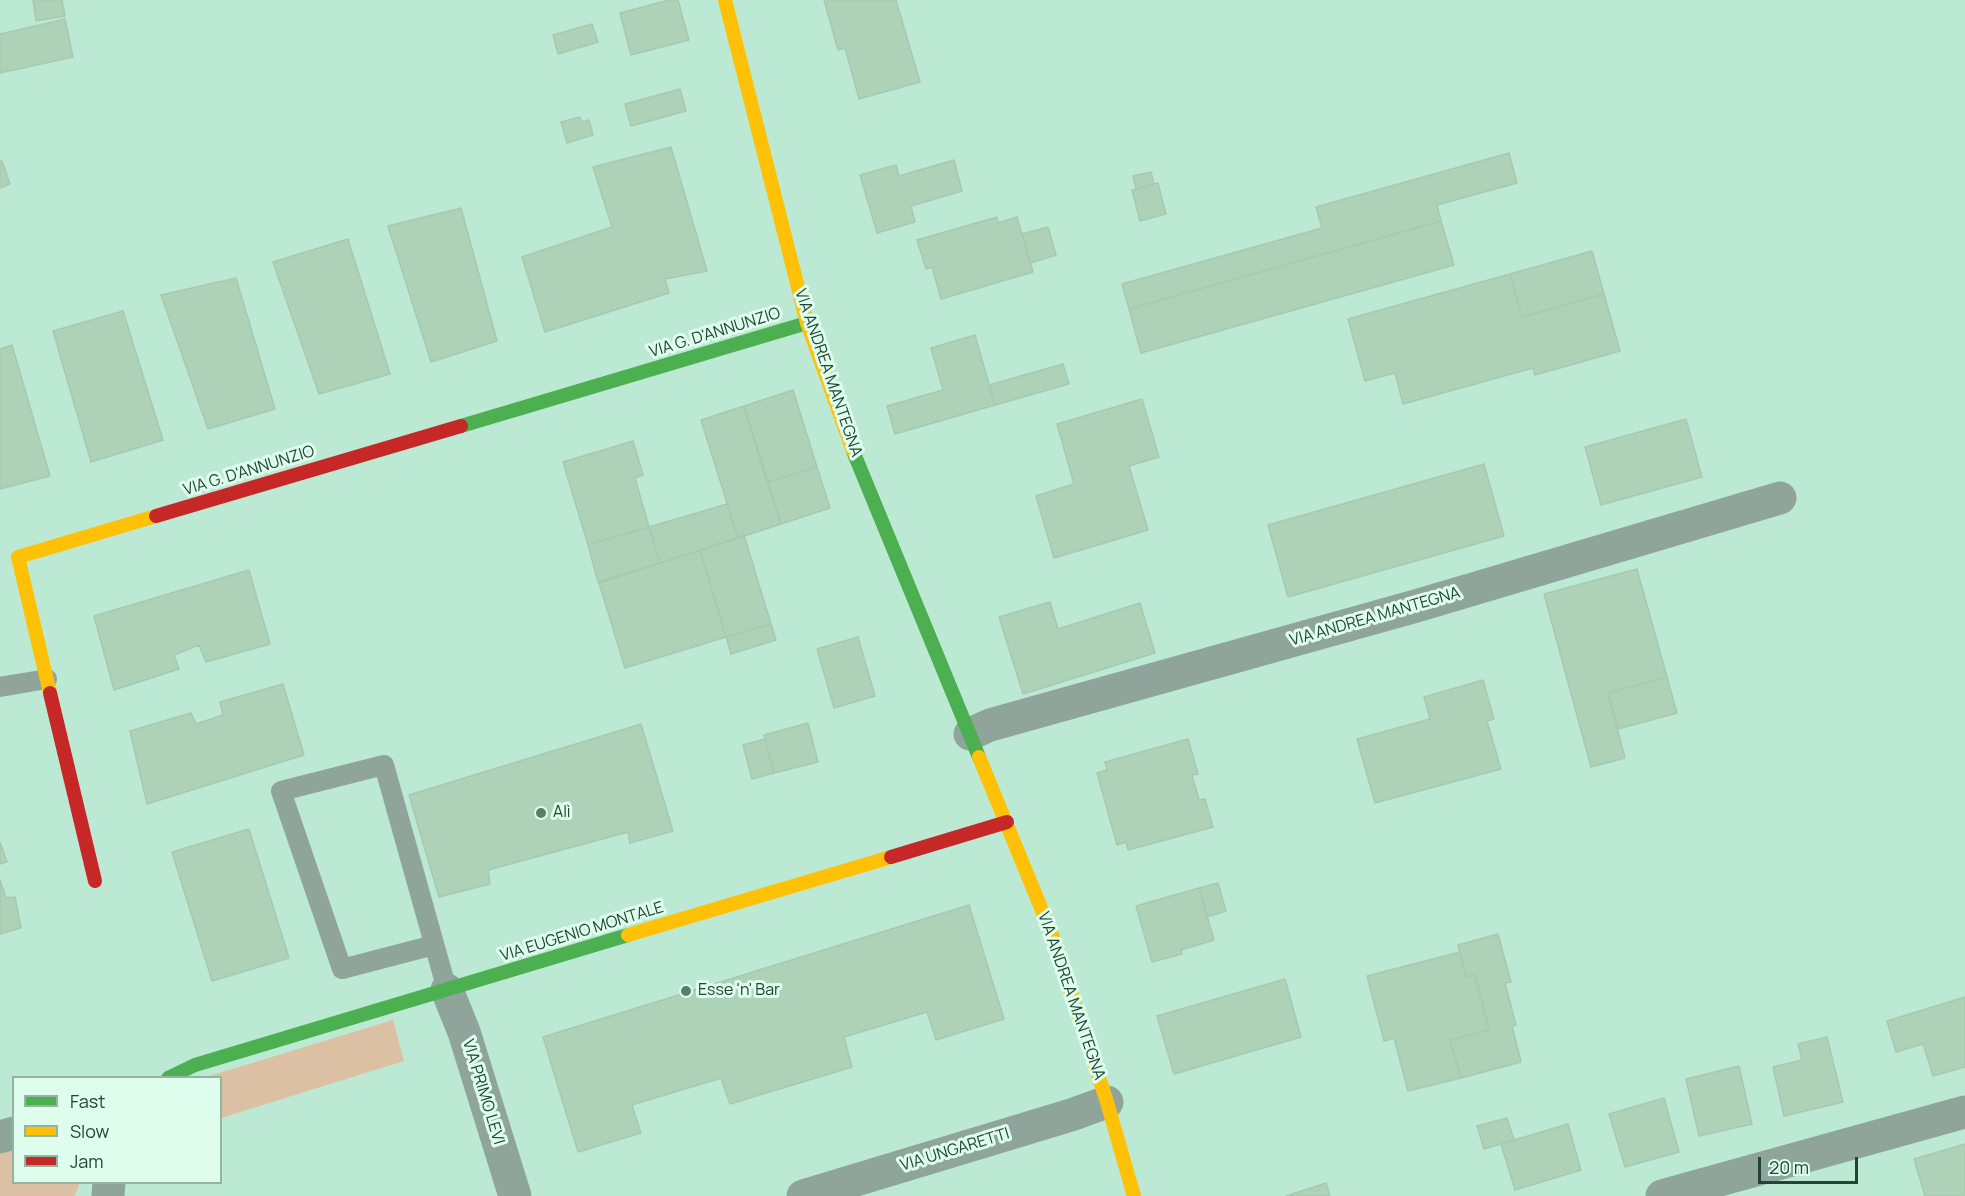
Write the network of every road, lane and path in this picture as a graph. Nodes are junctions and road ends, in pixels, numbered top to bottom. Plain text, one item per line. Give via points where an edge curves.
1 (725, 0) edge
2 (807, 322) junction
3 (1780, 498) dead end
4 (9, 560) edge
5 (47, 679) junction
6 (0, 687) edge
7 (970, 734) junction
8 (1007, 822) junction
9 (95, 881) dead end
10 (434, 945) junction
11 (447, 990) junction
12 (170, 1076) edge
13 (1107, 1102) junction
14 (1965, 1112) edge
15 (515, 1196) edge
16 (803, 1196) edge
17 (1134, 1196) edge
18 (1662, 1196) edge

1 - 2 street, VIA ANDREA MANTEGNA
2 - 4 street, VIA G. D'ANNUNZIO
2 - 7 street, VIA ANDREA MANTEGNA via 841,421
3 - 7 street, VIA ANDREA MANTEGNA via 1416,606 990,725
4 - 5 street, VIA G. D'ANNUNZIO
5 - 6 lane
5 - 9 street, VIA G. D'ANNUNZIO
7 - 8 street, VIA ANDREA MANTEGNA
8 - 11 street, VIA EUGENIO MONTALE
8 - 13 street, VIA ANDREA MANTEGNA via 1053,937
10 - 10 lane via 342,969 281,791 384,765
10 - 11 lane
11 - 12 street, VIA EUGENIO MONTALE via 195,1065
11 - 15 street, VIA PRIMO LEVI
13 - 16 street, VIA UNGARETTI
13 - 17 street, VIA ANDREA MANTEGNA
14 - 18 street

